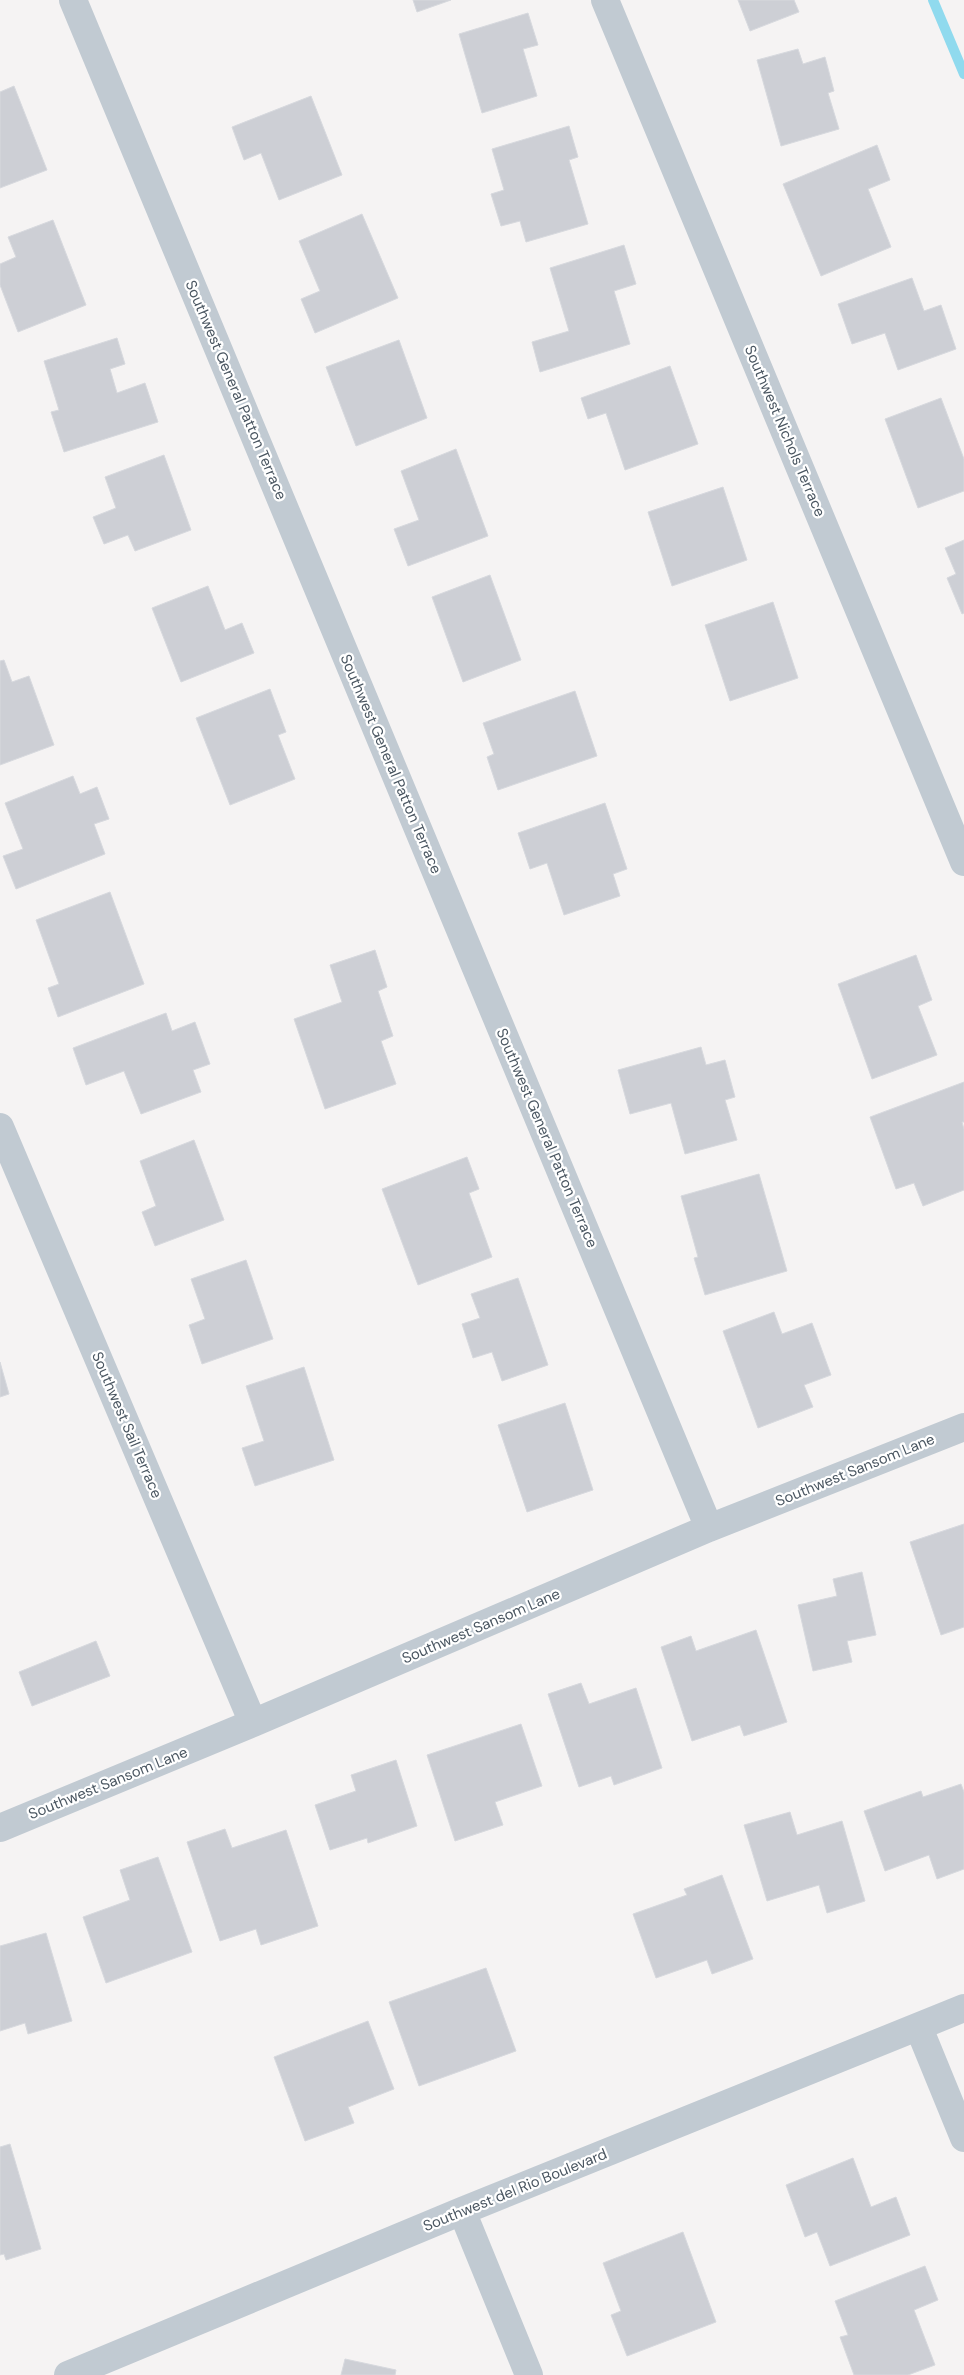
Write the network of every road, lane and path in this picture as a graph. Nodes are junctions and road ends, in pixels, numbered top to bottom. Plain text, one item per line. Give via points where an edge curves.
1 (73, 0) edge
2 (605, 0) edge
3 (964, 862) edge
4 (0, 1127) edge
5 (964, 1427) edge
6 (710, 1528) junction
7 (253, 1724) junction
8 (0, 1828) edge
9 (964, 2008) edge
10 (919, 2028) junction
11 (964, 2138) edge
12 (462, 2210) junction
13 (68, 2375) edge
14 (530, 2375) edge

1 - 6 street, Southwest General Patton Terrace
2 - 3 street, Southwest Nichols Terrace
4 - 7 street, Southwest Sail Terrace
5 - 6 street, Southwest Sansom Lane
6 - 7 street, Southwest Sansom Lane
7 - 8 street, Southwest Sansom Lane
9 - 10 street, Southwest del Rio Boulevard
10 - 11 street
10 - 12 street, Southwest del Rio Boulevard
12 - 13 street, Southwest del Rio Boulevard
12 - 14 street

